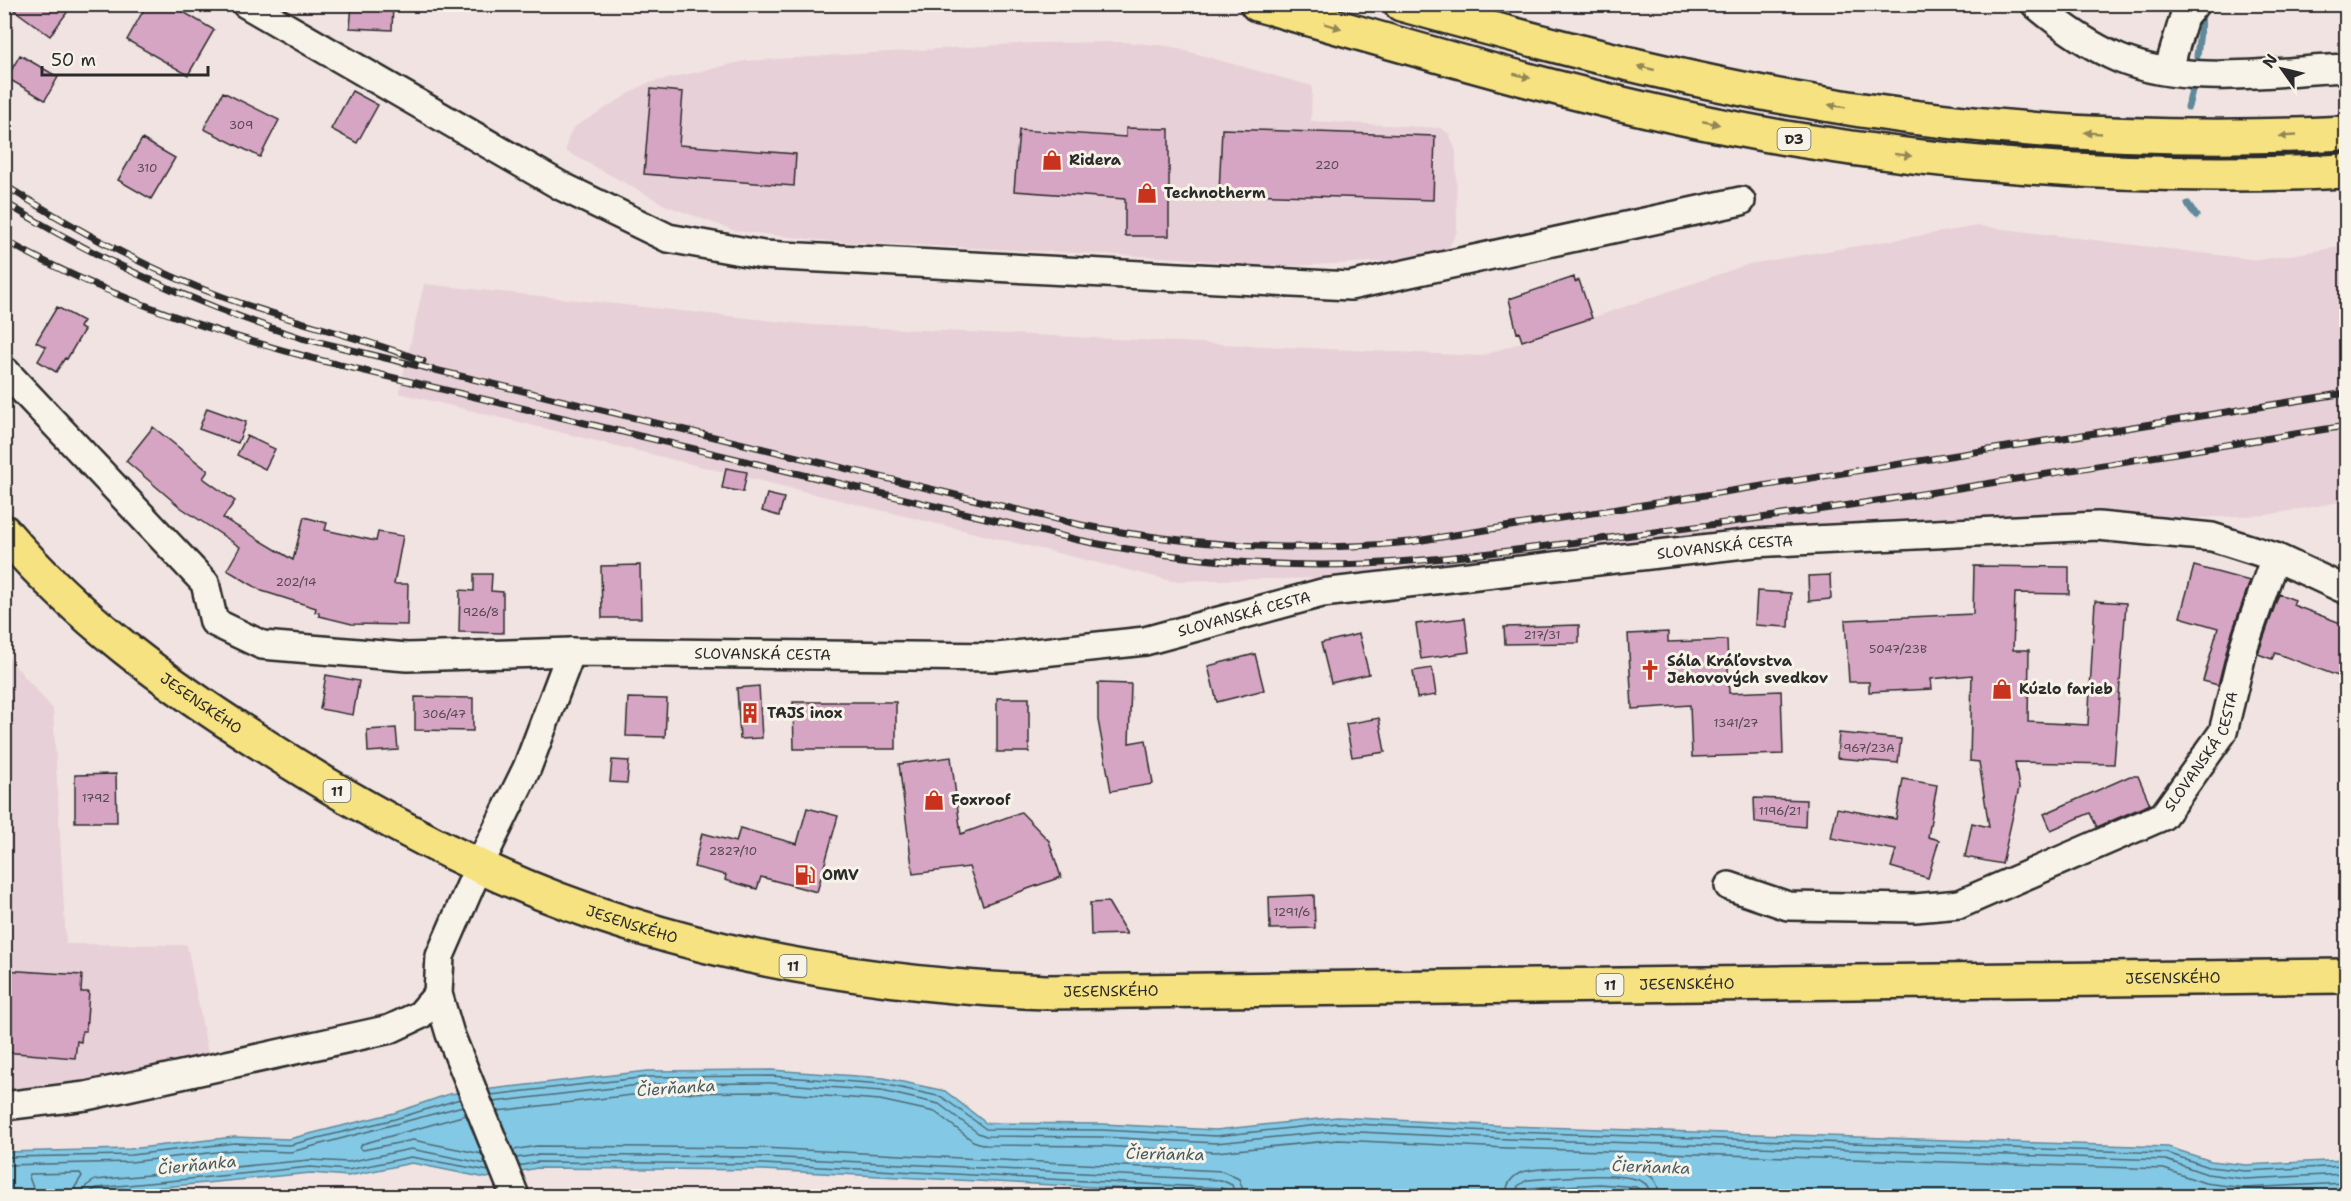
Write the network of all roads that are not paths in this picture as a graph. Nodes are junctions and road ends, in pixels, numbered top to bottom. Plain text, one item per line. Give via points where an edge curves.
1 (246, 4) edge
2 (1257, 4) edge
3 (1401, 4) edge
4 (2035, 4) edge
5 (2195, 4) edge
6 (2346, 68) edge
7 (2168, 71) junction
8 (2346, 133) edge
9 (2346, 171) edge
10 (1741, 201) dead end
11 (4, 371) edge
12 (4, 532) edge
13 (2275, 557) junction
14 (2346, 590) edge
15 (572, 651) junction
16 (479, 866) junction
17 (1730, 886) dead end
18 (2346, 976) edge
19 (438, 994) junction
20 (4, 1106) edge
21 (512, 1189) edge

1 - 10 street via 561,186 646,228 668,238 763,255 1350,286
2 -> 9 main road, D3 via 1437,55 1686,118 1809,141 1978,165 2060,170 2252,175
8 -> 3 main road via 2156,137 1984,125 1885,113 1712,83
4 - 7 street via 2071,32 2120,59
5 - 7 street via 2184,17
6 - 7 street via 2220,74
11 - 15 street, SLOVANSKÁ CESTA via 205,583 214,622 262,645 407,657
12 - 16 main road, JESENSKÉHO / 11 via 96,625 150,670 351,800
13 - 14 street, SLOVANSKÁ CESTA
13 - 15 street, SLOVANSKÁ CESTA via 2212,537 2098,526 1753,543 1322,593 1145,641 997,657
13 - 17 street, SLOVANSKÁ CESTA via 2244,646 2223,732 2163,816 1960,904 1915,908 1788,906
15 - 16 street via 527,768
16 - 18 main road, JESENSKÉHO / 11 via 565,901 712,947 787,965 957,989 1046,992
16 - 19 street via 440,956
19 - 20 street via 420,1015 390,1029 86,1096
19 - 21 street

